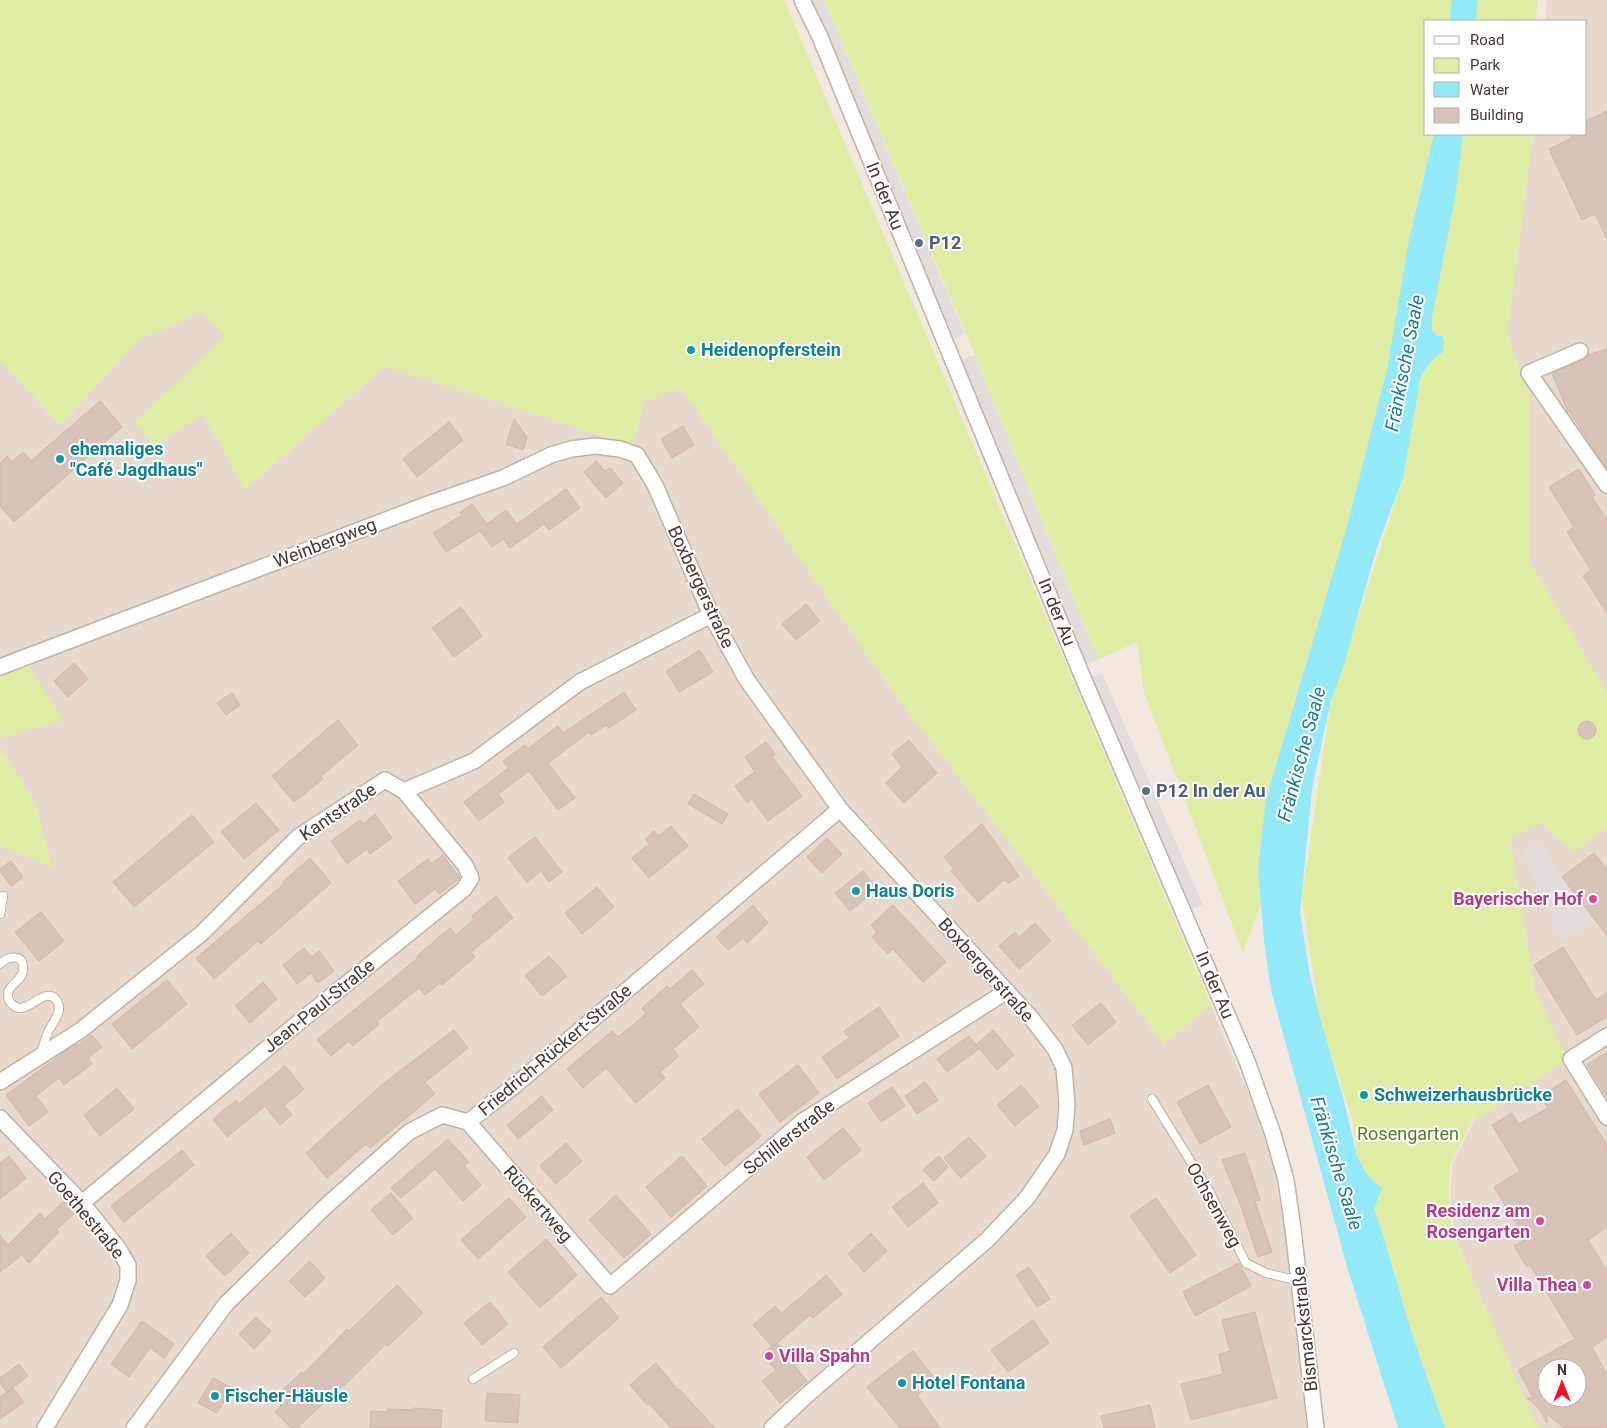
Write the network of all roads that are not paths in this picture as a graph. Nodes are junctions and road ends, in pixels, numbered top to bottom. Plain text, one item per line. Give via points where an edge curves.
1 (802, 0) edge
2 (1580, 350) dead end
3 (646, 469) joint
4 (1607, 485) edge
5 (711, 616) junction
6 (0, 667) edge
7 (404, 791) junction
8 (840, 809) junction
9 (4, 896) dead end
10 (0, 914) edge
11 (0, 964) edge
12 (1007, 991) junction
13 (1607, 1036) edge
14 (40, 1056) junction
15 (0, 1082) edge
16 (1152, 1099) dead end
17 (1607, 1117) edge
18 (0, 1118) edge
19 (468, 1122) junction
20 (82, 1203) junction
21 (1294, 1229) joint
22 (1299, 1281) junction
23 (610, 1286) joint
24 (514, 1353) dead end
25 (473, 1379) dead end
26 (45, 1428) edge
27 (134, 1428) edge
28 (772, 1428) edge
29 (1316, 1428) edge

1 - 21 street, In der Au via 871,154 1058,607 1081,673 1247,1061 1286,1180
2 - 4 street via 1529,372
3 - 5 street, Boxbergerstraße
3 - 6 street, Weinbergweg via 636,455 620,449 595,446 551,455 503,478
5 - 7 street, Kantstraße via 580,682 474,761
5 - 8 street, Boxbergerstraße via 747,680
7 - 14 street, Kantstraße via 385,780 298,838 202,933 81,1030
7 - 20 street, Jean-Paul-Straße via 465,865 471,878 464,888
8 - 12 street, Boxbergerstraße
8 - 19 street, Friedrich-Rückert-Straße
9 - 10 lane
11 - 14 lane via 12,957 22,963 23,973 8,995 14,1006 20,1009 27,1007 46,996 57,1001 58,1014
12 - 23 street, Schillerstraße via 803,1121
12 - 28 street, Boxbergerstraße via 1050,1042 1064,1068 1065,1130 1057,1154 1027,1198 987,1240
13 - 17 street via 1571,1059
14 - 15 street, Kantstraße
16 - 22 lane, Ochsenweg via 1209,1191 1246,1263 1266,1273
18 - 20 street, Goethestraße
19 - 23 street, Rückertweg
19 - 27 street, Friedrich-Rückert-Straße via 442,1115 409,1132 326,1206 226,1304
20 - 26 street, Goethestraße via 118,1248 128,1265 128,1280 120,1305
21 - 22 street, Bismarckstraße
22 - 29 street, Bismarckstraße
24 - 25 lane

